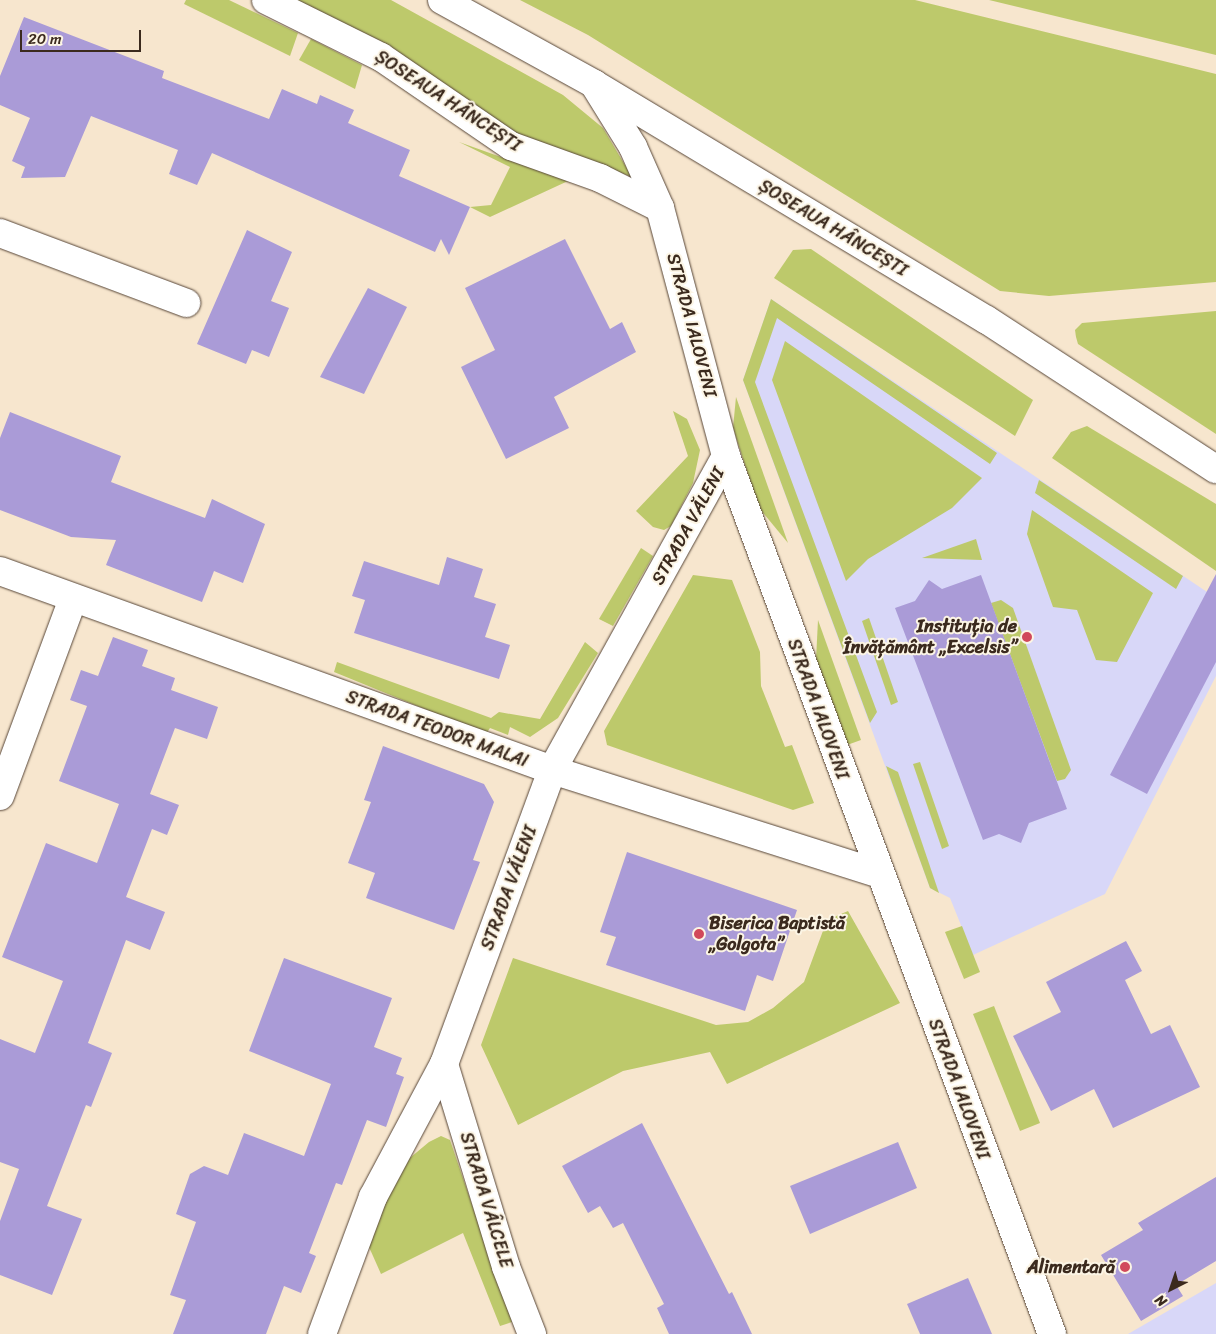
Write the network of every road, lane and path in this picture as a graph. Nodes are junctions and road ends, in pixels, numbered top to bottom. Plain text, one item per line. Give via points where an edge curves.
1 (266, 0) edge
2 (442, 0) edge
3 (594, 84) junction
4 (660, 208) junction
5 (0, 233) edge
6 (186, 303) dead end
7 (726, 456) junction
8 (1216, 469) edge
9 (0, 571) edge
10 (73, 598) junction
11 (552, 770) junction
12 (0, 796) edge
13 (879, 874) junction
14 (444, 1064) junction
15 (322, 1334) edge
16 (532, 1334) edge
17 (1052, 1334) edge

1 - 4 street, ȘOSEAUA HÂNCEȘTI via 381,57 511,146 600,178
2 - 3 street, ȘOSEAUA HÂNCEȘTI
3 - 4 street, STRADA IALOVENI via 633,147
3 - 8 street, ȘOSEAUA HÂNCEȘTI via 987,320
4 - 7 street, STRADA IALOVENI
5 - 6 street
7 - 11 street, STRADA VĂLENI
7 - 13 street, STRADA IALOVENI
9 - 10 street, STRADA TEODOR MALAI
10 - 11 street, STRADA TEODOR MALAI
10 - 12 street
11 - 13 street, STRADA TEODOR MALAI
11 - 14 street, STRADA VĂLENI
13 - 17 street, STRADA IALOVENI
14 - 15 street, STRADA VĂLENI via 373,1198
14 - 16 street, STRADA VÂLCELE via 506,1267

